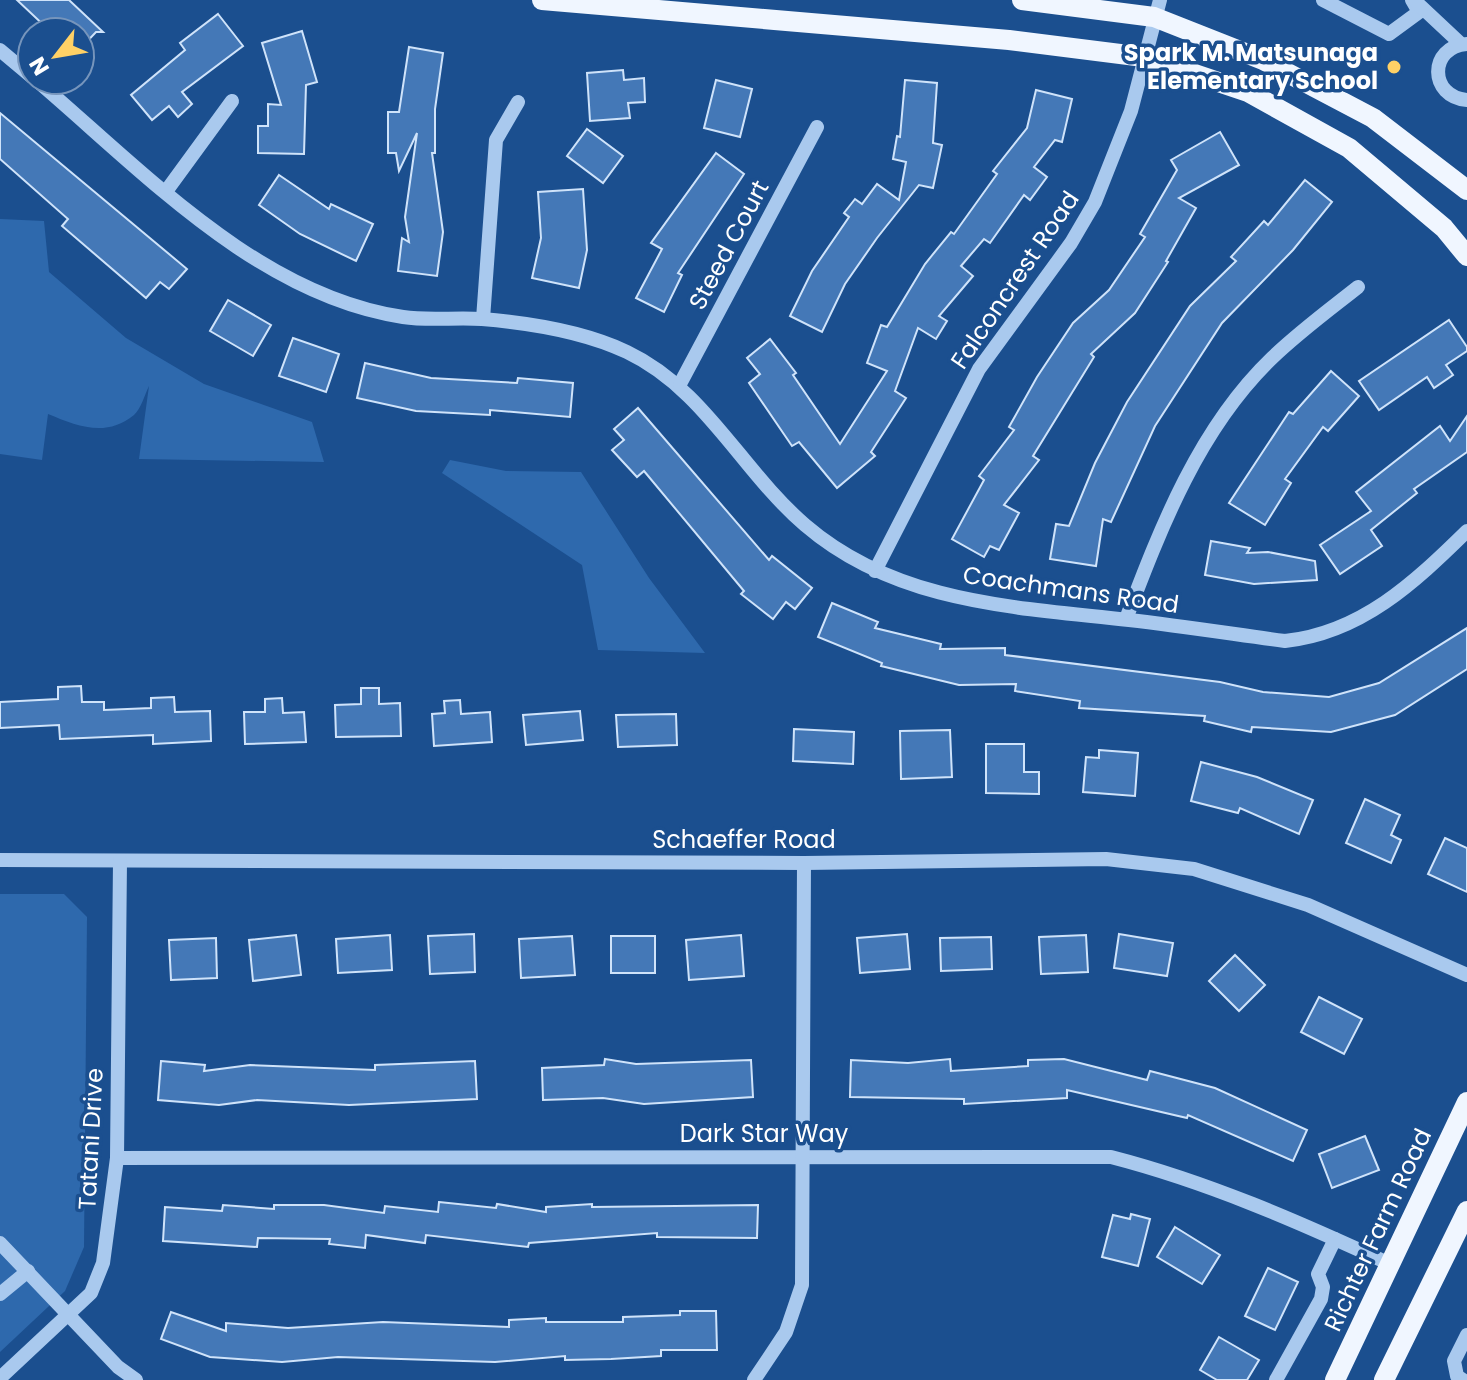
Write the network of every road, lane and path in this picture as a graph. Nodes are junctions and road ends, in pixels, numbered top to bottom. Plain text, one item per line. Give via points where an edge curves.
1 (542, 0) edge
2 (1022, 0) edge
3 (1323, 0) edge
4 (1413, 0) edge
5 (618, 3) edge
6 (1157, 8) edge
7 (1464, 44) edge
8 (0, 50) edge
9 (1144, 57) junction
10 (16, 63) edge
11 (55, 96) edge
12 (1467, 100) edge
13 (232, 101) dead end
14 (518, 102) dead end
15 (817, 127) dead end
16 (167, 190) junction
17 (1467, 190) edge
18 (1467, 256) edge
19 (1358, 287) dead end
20 (483, 319) junction
21 (680, 384) junction
22 (1467, 531) edge
23 (875, 571) junction
24 (1126, 619) junction
25 (0, 860) edge
26 (120, 861) junction
27 (804, 863) junction
28 (1467, 975) edge
29 (1467, 1102) edge
30 (801, 1156) junction
31 (117, 1158) junction
32 (1467, 1211) edge
33 (1335, 1239) junction
34 (0, 1243) edge
35 (1390, 1264) junction
36 (28, 1271) junction
37 (0, 1294) edge
38 (69, 1316) junction
39 (1467, 1335) edge
40 (1450, 1374) edge
41 (0, 1378) edge
42 (136, 1380) edge
43 (754, 1380) edge
44 (1276, 1380) edge
45 (1335, 1380) edge
46 (1384, 1380) edge
47 (1463, 1380) edge

1 - 5 main road
2 - 6 main road
3 - 4 street via 1389,34 1419,12
4 - 7 street
5 - 9 main road
6 - 9 street, Falconcrest Road
6 - 17 main road via 1373,118
7 - 12 street via 1442,55 1437,73 1443,90
8 - 10 street, Coachmans Road
9 - 18 main road via 1248,92 1349,148 1444,228
9 - 23 street, Falconcrest Road via 1131,111 1095,202 979,369
11 - 16 street, Coachmans Road
13 - 16 street
14 - 20 street via 496,140
15 - 21 street, Steed Court
16 - 20 street, Coachmans Road via 265,269 315,294 403,317
19 - 24 street via 1271,359 1199,454 1158,536
20 - 21 street, Coachmans Road via 585,335 629,353
21 - 23 street, Coachmans Road via 806,526
22 - 24 street, Coachmans Road via 1384,603 1318,637 1285,641
23 - 24 street, Coachmans Road via 984,604
25 - 26 street, Schaeffer Road
26 - 27 street, Schaeffer Road
26 - 31 street, Tatani Drive
27 - 28 street, Schaeffer Road via 1106,859 1194,869 1308,905
27 - 30 street
29 - 35 main road, Richter Farm Road
30 - 31 street, Dark Star Way
30 - 33 street, Dark Star Way via 1111,1157 1164,1170
30 - 43 street via 802,1285 786,1332
31 - 38 street, Tatani Drive via 103,1263 91,1293
32 - 46 main road
33 - 35 street, Dark Star Way
33 - 44 street via 1318,1274 1321,1299
34 - 36 street
35 - 45 main road, Richter Farm Road
36 - 37 street
36 - 38 street
38 - 41 street, Tatani Drive
38 - 42 street
39 - 40 street
40 - 47 street

